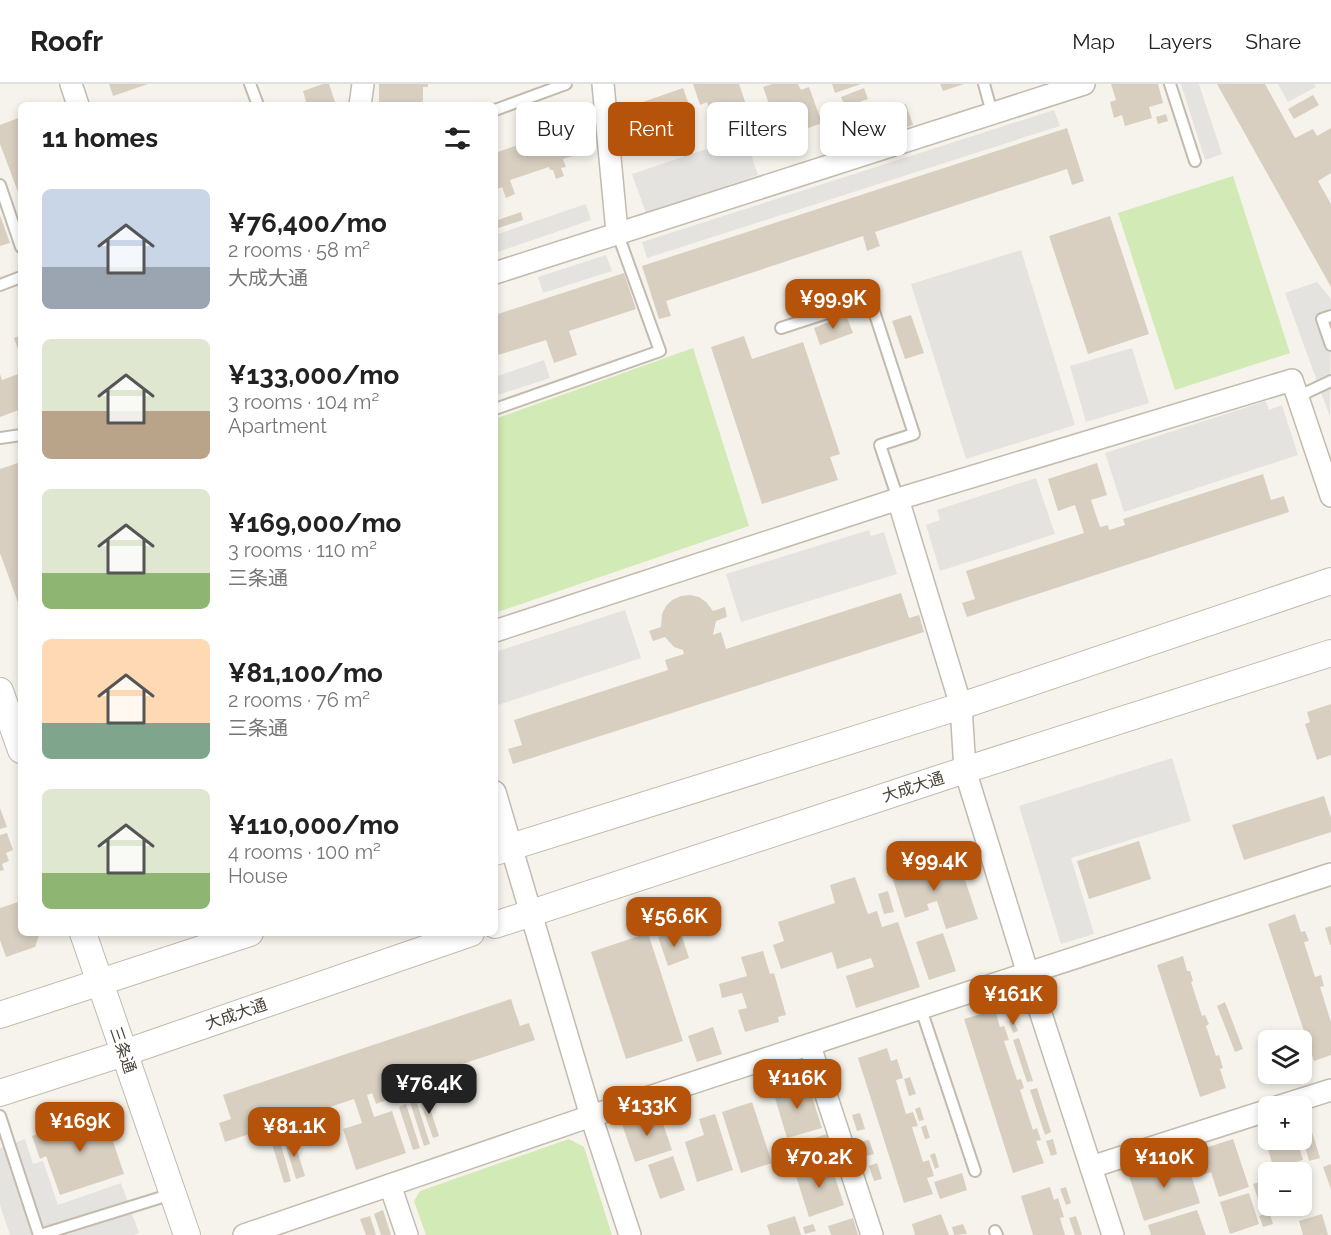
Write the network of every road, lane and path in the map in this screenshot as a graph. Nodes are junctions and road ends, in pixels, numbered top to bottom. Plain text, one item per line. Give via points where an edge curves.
1 (71, 84) edge
2 (250, 84) edge
3 (363, 84) edge
4 (566, 84) edge
5 (603, 84) edge
6 (984, 84) edge
7 (1084, 84) edge
8 (1170, 84) edge
9 (77, 102) edge
10 (257, 102) edge
11 (360, 102) edge
12 (498, 110) edge
13 (992, 113) junction
14 (1195, 161) dead end
15 (0, 185) edge
16 (617, 232) junction
17 (18, 238) edge
18 (498, 272) edge
19 (18, 278) edge
20 (0, 285) edge
21 (1331, 316) edge
22 (781, 328) dead end
23 (1331, 345) edge
24 (1331, 381) edge
25 (1298, 397) junction
26 (498, 408) edge
27 (18, 435) edge
28 (0, 438) edge
29 (1331, 496) edge
30 (898, 499) junction
31 (1331, 581) edge
32 (498, 630) edge
33 (1331, 653) edge
34 (0, 691) edge
35 (961, 706) junction
36 (18, 742) edge
37 (965, 770) junction
38 (498, 813) edge
39 (503, 849) edge
40 (1331, 874) edge
41 (529, 913) junction
42 (498, 924) edge
43 (84, 936) edge
44 (241, 936) edge
45 (462, 936) edge
46 (1028, 974) junction
47 (100, 983) junction
48 (921, 1009) junction
49 (0, 1015) edge
50 (810, 1046) junction
51 (124, 1053) junction
52 (1331, 1090) edge
53 (0, 1093) edge
54 (1312, 1096) edge
55 (1258, 1114) edge
56 (0, 1116) edge
57 (591, 1116) junction
58 (1091, 1167) junction
59 (975, 1171) dead end
60 (390, 1185) junction
61 (172, 1194) junction
62 (40, 1235) edge
63 (187, 1235) edge
64 (244, 1235) edge
65 (407, 1235) edge
66 (630, 1235) edge
67 (872, 1235) edge
68 (1113, 1235) edge

1 - 9 street
2 - 10 lane
3 - 11 street
4 - 12 lane
5 - 16 street
6 - 13 lane
7 - 13 street
8 - 14 lane
13 - 16 street
15 - 17 lane
16 - 18 street
16 - 26 lane via 660,351
19 - 20 lane
21 - 23 lane via 1322,319
22 - 30 lane via 870,299 914,434 880,445
24 - 25 lane
25 - 29 street
25 - 30 street via 1292,380
27 - 28 lane
30 - 32 street
30 - 35 street
31 - 35 street
33 - 37 street, 大成大通
34 - 36 street
35 - 37 street
35 - 39 street
37 - 41 street, 大成大通
37 - 46 street
38 - 39 street
39 - 41 street
40 - 46 street
41 - 42 street, 大成大通
41 - 57 street
43 - 47 street, 三条通
44 - 47 street
45 - 51 street, 大成大通
46 - 48 street
46 - 58 street
47 - 49 street
47 - 51 street, 三条通
48 - 50 street
48 - 59 lane
50 - 57 street
50 - 67 street
51 - 53 street, 大成大通
51 - 61 street, 三条通
52 - 54 street
55 - 58 street
56 - 62 lane
57 - 60 street
57 - 66 street
58 - 68 street
60 - 64 street
60 - 65 street
61 - 62 lane
61 - 63 street, 三条通

